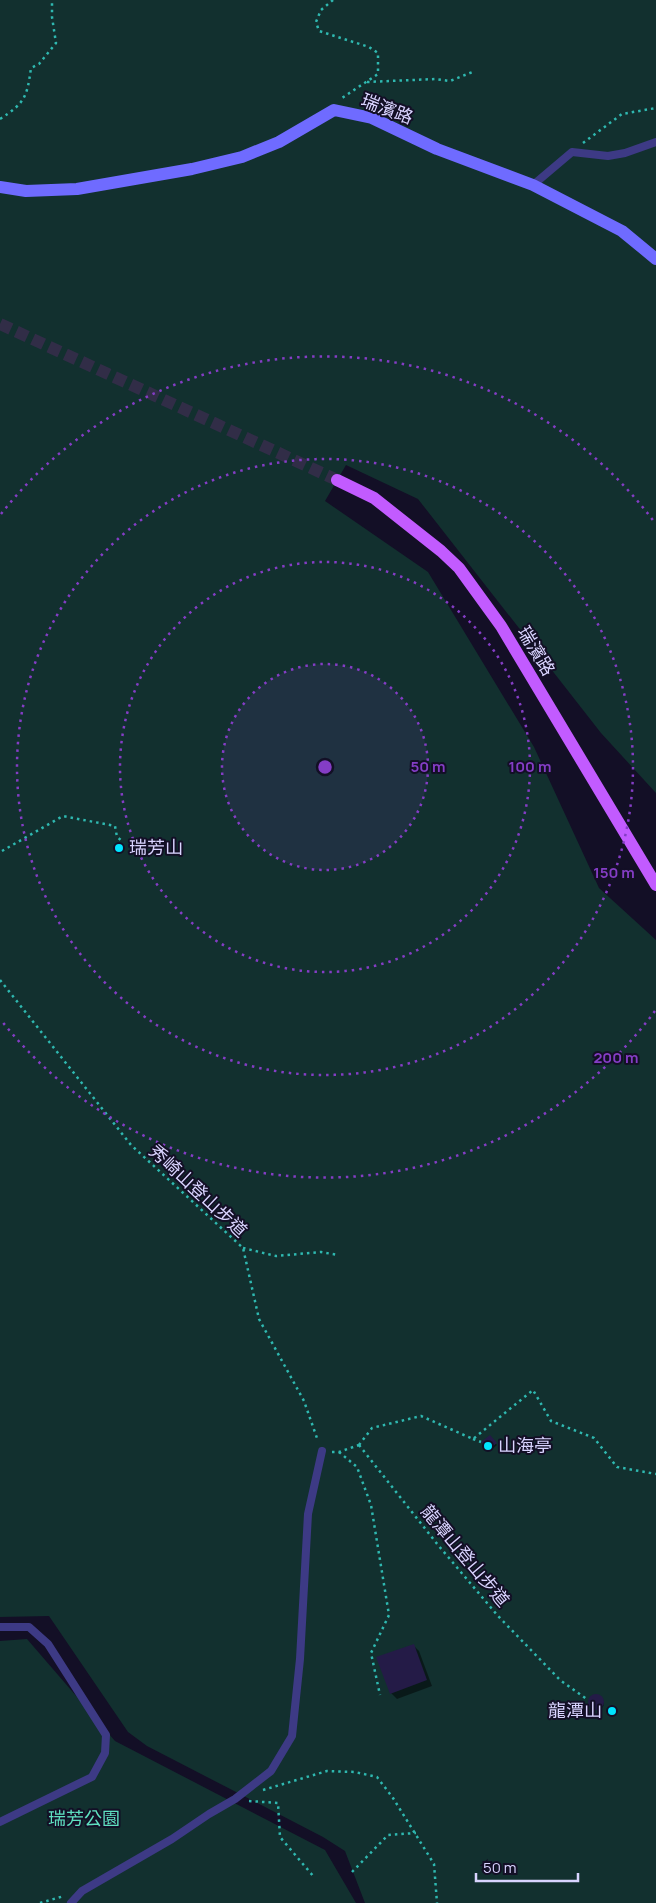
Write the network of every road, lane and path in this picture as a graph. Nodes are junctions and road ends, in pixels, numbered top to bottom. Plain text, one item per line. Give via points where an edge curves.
1 (52, 0) edge
2 (333, 0) edge
3 (475, 72) dead end
4 (366, 82) junction
5 (656, 108) edge
6 (334, 110) junction
7 (0, 119) edge
8 (656, 142) edge
9 (572, 152) junction
10 (533, 186) junction
11 (0, 187) edge
12 (656, 259) edge
13 (337, 480) tunnel mouth
14 (122, 841) dead end
15 (1, 851) edge
16 (656, 885) edge
17 (0, 980) edge
18 (242, 1248) junction
19 (338, 1255) dead end
20 (473, 1439) junction
21 (481, 1442) dead end
22 (360, 1445) junction
23 (322, 1451) junction
24 (339, 1452) junction
25 (656, 1474) edge
26 (0, 1627) edge
27 (380, 1695) dead end
28 (588, 1700) dead end
29 (251, 1787) junction
30 (235, 1799) junction
31 (0, 1822) edge
32 (416, 1833) junction
33 (352, 1872) dead end
34 (314, 1878) dead end
35 (71, 1903) edge
36 (437, 1903) edge

1 - 7 path via 56,43 39,64 30,68 28,92 16,108
2 - 4 path via 321,10 316,22 319,31 378,52 378,74
3 - 4 path via 450,81
4 - 6 path via 344,96
5 - 9 path via 622,114
6 - 10 street, 瑞濱路 via 372,118 437,150
6 - 11 street, 瑞濱路 via 279,142 242,158 77,189 26,191
8 - 9 lane via 608,156
9 - 10 lane
10 - 12 street, 瑞濱路 via 622,231
13 - 16 main road, 瑞濱路 via 374,498 459,568 501,626
14 - 15 path via 117,837 115,826 63,816
17 - 18 path, 秀崎山登山步道 via 131,1145
18 - 19 path via 276,1256 321,1252
18 - 23 path, 秀崎山登山步道 via 259,1318 304,1401
20 - 21 path
20 - 22 path via 421,1416 372,1428
20 - 25 path via 533,1390 551,1421 594,1438 617,1467
22 - 24 path
22 - 28 path, 龍潭山登山步道 via 498,1616 560,1680
23 - 24 path
23 - 29 lane via 308,1514 292,1736 271,1771
24 - 27 path via 357,1466 371,1505 389,1614 371,1653
26 - 31 lane via 28,1627 48,1644 106,1735 105,1753 92,1778
29 - 30 lane
29 - 32 path via 264,1790 327,1771 377,1777
30 - 34 path via 278,1803 280,1838
30 - 35 lane via 82,1891
32 - 33 path via 388,1835
32 - 36 path via 434,1864

